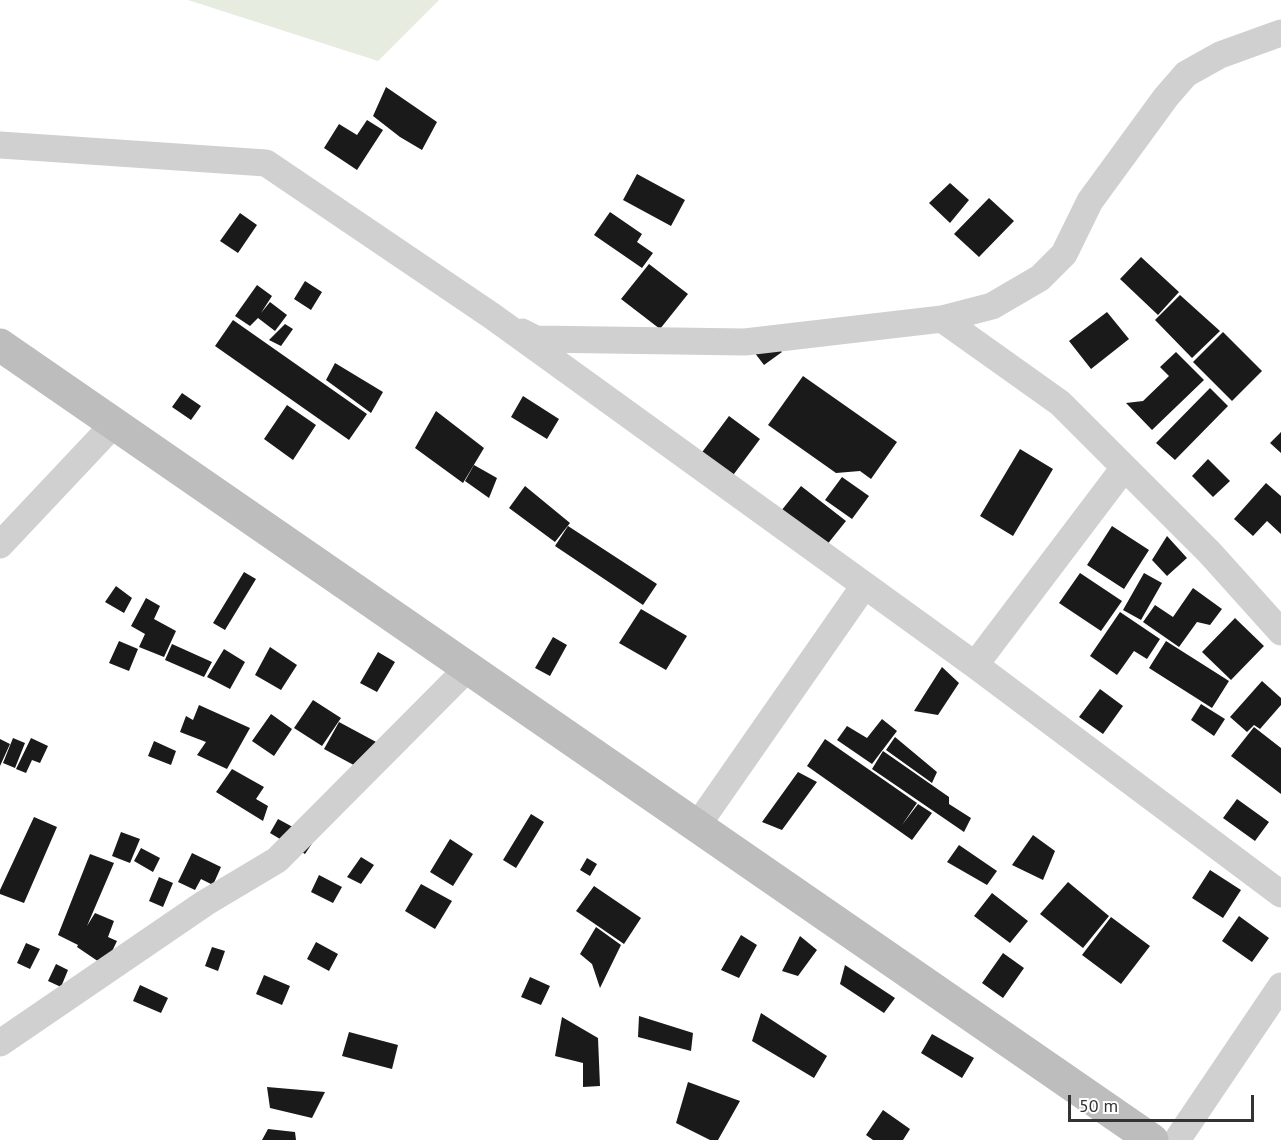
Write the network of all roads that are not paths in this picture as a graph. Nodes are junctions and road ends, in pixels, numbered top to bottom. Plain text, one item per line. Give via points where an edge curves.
1 (1281, 33) edge
2 (0, 145) edge
3 (492, 316) junction
4 (942, 319) junction
5 (0, 345) edge
6 (114, 424) junction
7 (1124, 468) junction
8 (0, 545) edge
9 (864, 586) junction
10 (1281, 632) edge
11 (975, 665) junction
12 (468, 668) junction
13 (697, 826) junction
14 (1281, 894) edge
15 (1281, 986) edge
16 (0, 1043) edge
17 (1152, 1140) edge
18 (1177, 1140) edge

1 - 4 street via 1220,55 1186,74 1090,201 1064,254 1040,278 992,306
2 - 3 street via 266,163
3 - 4 street via 536,339 746,342
3 - 9 street
4 - 7 street via 1060,403
5 - 6 street
6 - 8 street
6 - 12 street
7 - 10 street via 1210,553
7 - 11 street
9 - 11 street
9 - 13 street
11 - 14 street
12 - 13 street
12 - 16 street via 277,860 205,903
13 - 17 street
15 - 18 street

